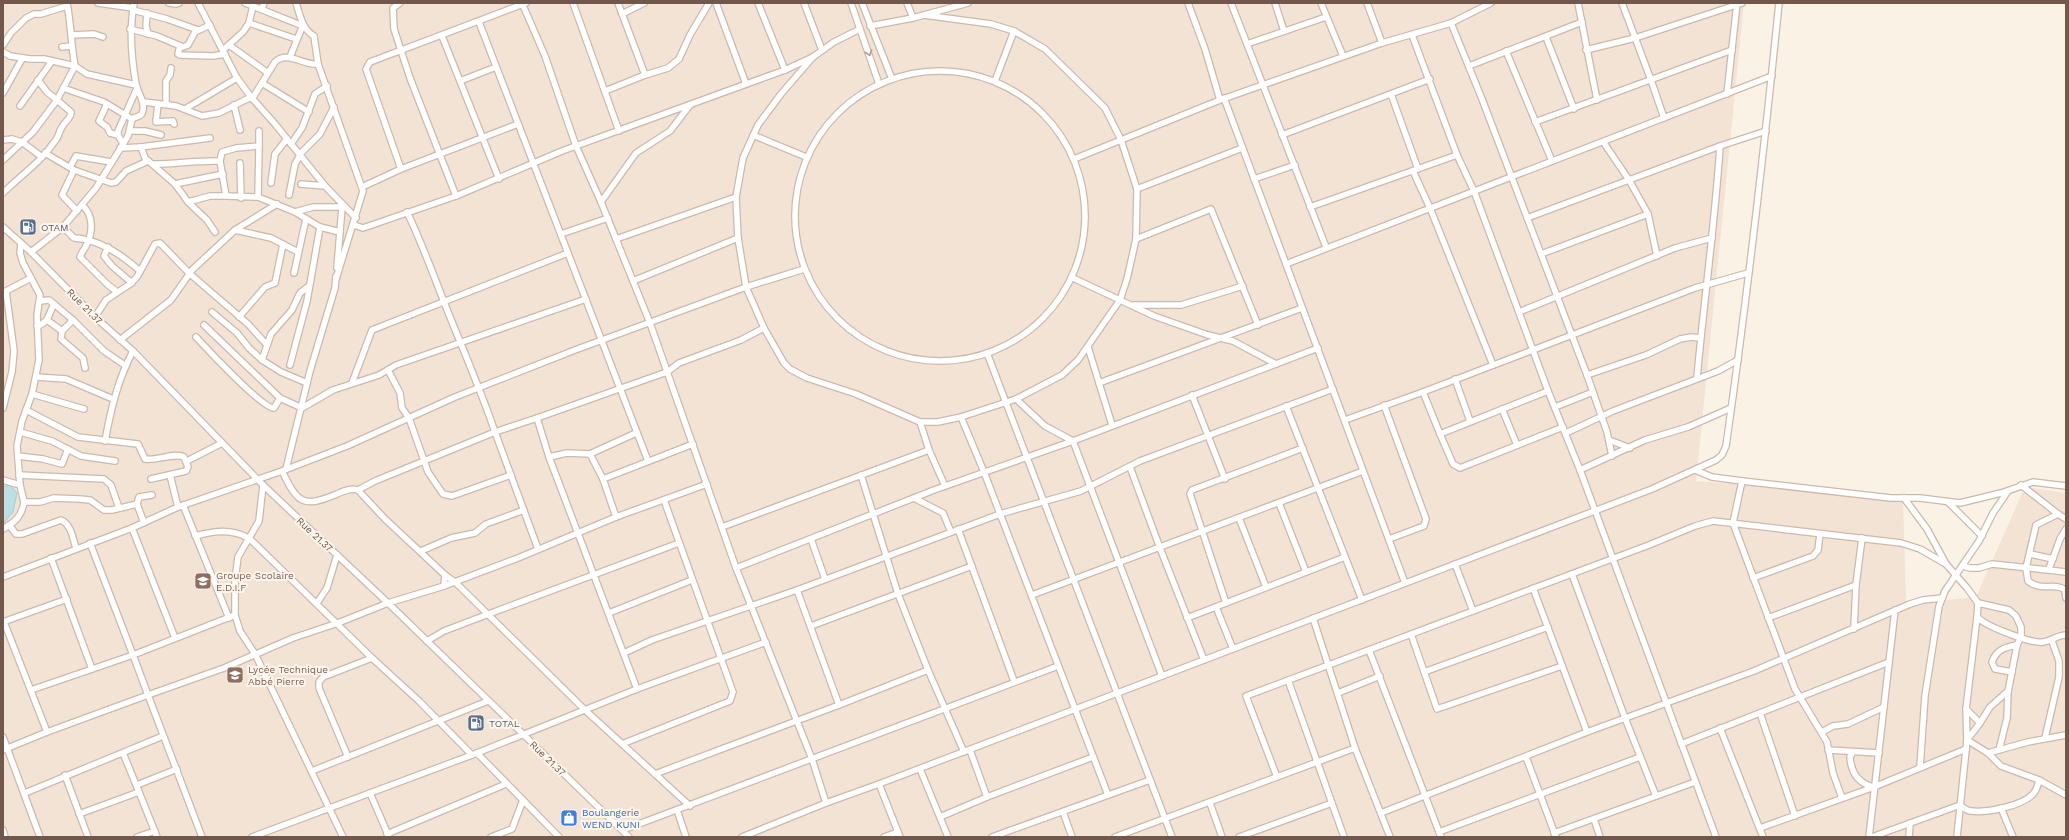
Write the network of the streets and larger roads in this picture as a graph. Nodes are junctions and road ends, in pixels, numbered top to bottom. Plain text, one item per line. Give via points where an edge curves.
1 (98, 3) edge
2 (169, 3) edge
3 (180, 3) edge
4 (198, 3) edge
5 (245, 3) edge
6 (296, 3) edge
7 (400, 3) edge
8 (573, 3) edge
9 (618, 3) edge
10 (644, 3) edge
11 (709, 3) edge
12 (716, 3) edge
13 (758, 3) edge
14 (804, 3) edge
15 (851, 3) edge
16 (862, 3) edge
17 (907, 3) edge
18 (968, 3) edge
19 (1188, 3) edge
20 (1231, 3) edge
21 (1275, 3) edge
22 (1321, 3) edge
23 (1367, 3) edge
24 (1491, 3) edge
25 (1578, 3) edge
26 (1622, 3) edge
27 (1779, 3) edge
28 (524, 4) edge
29 (1738, 4) edge
30 (67, 5) edge
31 (953, 5) edge
32 (253, 6) junction
33 (263, 6) edge
34 (133, 7) edge
35 (147, 13) junction
36 (622, 14) junction
37 (924, 15) junction
38 (1326, 17) junction
39 (912, 18) junction
40 (479, 22) junction
41 (1451, 22) junction
42 (1582, 22) junction
43 (249, 23) junction
44 (210, 25) junction
45 (303, 25) junction
46 (870, 26) junction
47 (860, 29) junction
48 (130, 30) junction
49 (198, 30) junction
50 (1014, 31) junction
51 (1284, 31) junction
52 (148, 34) junction
53 (71, 35) junction
54 (1412, 35) junction
55 (442, 36) junction
56 (1546, 36) junction
57 (103, 37) dead end
58 (1635, 38) junction
59 (296, 39) junction
60 (1382, 42) junction
61 (1247, 44) junction
62 (3, 45) edge
63 (229, 45) junction
64 (71, 46) junction
65 (180, 46) junction
66 (62, 47) dead end
67 (822, 50) junction
68 (1586, 50) junction
69 (1732, 50) junction
70 (401, 51) junction
71 (1506, 51) junction
72 (3, 52) edge
73 (224, 52) junction
74 (1343, 56) junction
75 (290, 57) junction
76 (813, 57) junction
77 (22, 59) junction
78 (52, 61) junction
79 (318, 64) junction
80 (75, 66) junction
81 (1469, 66) junction
82 (496, 67) junction
83 (171, 68) dead end
84 (785, 70) junction
85 (268, 73) junction
86 (645, 75) junction
87 (1772, 76) junction
88 (237, 78) junction
89 (892, 79) junction
90 (1430, 79) junction
91 (38, 80) junction
92 (1651, 80) junction
93 (460, 81) junction
94 (995, 81) junction
95 (262, 83) junction
96 (746, 84) junction
97 (879, 84) junction
98 (1263, 85) junction
99 (137, 86) junction
100 (327, 86) junction
101 (63, 88) junction
102 (605, 91) junction
103 (3, 93) edge
104 (1391, 94) junction
105 (1727, 94) junction
106 (251, 98) junction
107 (1222, 99) junction
108 (57, 100) junction
109 (1597, 100) junction
110 (144, 102) junction
111 (107, 104) junction
112 (158, 104) junction
113 (166, 104) junction
114 (690, 104) junction
115 (234, 105) junction
116 (20, 106) dead end
117 (334, 107) junction
118 (1574, 108) junction
119 (186, 109) junction
120 (309, 112) junction
121 (126, 115) junction
122 (1664, 118) junction
123 (132, 119) junction
124 (1535, 122) junction
125 (174, 124) dead end
126 (518, 124) junction
127 (240, 130) dead end
128 (619, 130) junction
129 (131, 131) junction
130 (259, 131) dead end
131 (1766, 131) junction
132 (161, 135) dead end
133 (753, 135) junction
134 (1282, 135) junction
135 (118, 136) junction
136 (482, 137) junction
137 (210, 138) dead end
138 (287, 139) junction
139 (3, 140) edge
140 (1121, 140) junction
141 (22, 142) junction
142 (1604, 143) junction
143 (291, 144) junction
144 (121, 146) junction
145 (259, 146) junction
146 (576, 146) junction
147 (1720, 146) junction
148 (141, 147) junction
149 (1242, 148) junction
150 (441, 153) junction
151 (44, 155) junction
152 (300, 155) junction
153 (1457, 155) junction
154 (806, 157) junction
155 (1074, 159) junction
156 (3, 160) edge
157 (220, 161) junction
158 (1552, 161) junction
159 (111, 162) junction
160 (150, 162) junction
161 (240, 163) dead end
162 (534, 164) junction
163 (1295, 166) junction
164 (401, 168) junction
165 (72, 169) junction
166 (1415, 170) junction
167 (223, 174) junction
168 (1511, 177) junction
169 (102, 179) junction
170 (499, 179) junction
171 (1254, 179) junction
172 (1629, 180) junction
173 (270, 183) dead end
174 (175, 184) junction
175 (301, 184) dead end
176 (325, 186) junction
177 (362, 187) junction
178 (1137, 189) junction
179 (1474, 191) junction
180 (3, 193) edge
181 (289, 195) dead end
182 (226, 196) junction
183 (456, 196) junction
184 (258, 197) junction
185 (736, 197) junction
186 (241, 198) junction
187 (188, 202) junction
188 (601, 202) junction
189 (277, 204) junction
190 (82, 205) junction
191 (343, 207) junction
192 (1310, 207) junction
193 (1430, 208) junction
194 (77, 211) junction
195 (295, 212) junction
196 (407, 212) junction
197 (1648, 214) junction
198 (356, 218) junction
199 (608, 218) junction
200 (1527, 218) junction
201 (306, 219) junction
202 (354, 225) junction
203 (63, 227) junction
204 (320, 227) junction
205 (235, 230) junction
206 (4, 231) edge
207 (215, 232) dead end
208 (340, 232) junction
209 (561, 234) junction
210 (738, 238) junction
211 (1712, 238) junction
212 (89, 239) junction
213 (616, 239) junction
214 (1136, 239) junction
215 (21, 243) junction
216 (283, 244) junction
217 (108, 247) junction
218 (1326, 247) junction
219 (31, 252) junction
220 (298, 252) junction
221 (568, 253) junction
222 (1541, 254) junction
223 (1657, 256) junction
224 (1286, 264) junction
225 (804, 268) junction
226 (140, 271) junction
227 (1748, 272) junction
228 (294, 273) dead end
229 (189, 274) junction
230 (31, 278) junction
231 (1073, 278) junction
232 (336, 279) junction
233 (633, 281) junction
234 (132, 283) junction
235 (1705, 285) junction
236 (309, 286) junction
237 (1243, 286) junction
238 (746, 287) junction
239 (117, 292) junction
240 (1557, 296) junction
241 (586, 299) junction
242 (40, 300) junction
243 (1120, 300) junction
244 (444, 301) junction
245 (54, 304) junction
246 (1130, 304) junction
247 (1302, 308) junction
248 (212, 312) dead end
249 (1519, 312) junction
250 (95, 317) junction
251 (239, 317) junction
252 (47, 320) junction
253 (73, 320) junction
254 (650, 322) junction
255 (204, 325) dead end
256 (1258, 325) junction
257 (38, 326) junction
258 (764, 328) junction
259 (62, 331) junction
260 (1572, 335) junction
261 (196, 337) dead end
262 (1224, 338) junction
263 (1700, 338) junction
264 (120, 340) junction
265 (602, 340) junction
266 (461, 343) junction
267 (267, 345) junction
268 (1088, 347) junction
269 (1318, 348) junction
270 (133, 351) junction
271 (1532, 351) junction
272 (987, 353) junction
273 (262, 360) junction
274 (1738, 360) junction
275 (1276, 364) junction
276 (290, 365) dead end
277 (1493, 365) junction
278 (126, 366) junction
279 (85, 368) dead end
280 (388, 370) junction
281 (667, 372) junction
282 (1587, 375) junction
283 (36, 377) junction
284 (1697, 378) junction
285 (1455, 379) junction
286 (352, 383) junction
287 (1099, 383) junction
288 (307, 384) junction
289 (480, 388) junction
290 (1333, 389) junction
291 (620, 390) junction
292 (1548, 391) junction
293 (1423, 392) junction
294 (1593, 392) junction
295 (32, 394) junction
296 (1192, 395) junction
297 (280, 398) junction
298 (113, 399) junction
299 (1016, 399) junction
300 (1006, 401) junction
301 (1384, 405) junction
302 (1286, 406) junction
303 (1555, 407) junction
304 (3, 408) edge
305 (302, 408) junction
306 (1731, 408) junction
307 (84, 409) dead end
308 (1502, 409) junction
309 (26, 410) junction
310 (1602, 416) junction
311 (962, 417) junction
312 (409, 418) junction
313 (537, 418) junction
314 (1344, 420) junction
315 (1470, 420) junction
316 (920, 422) junction
317 (1112, 425) junction
318 (1563, 427) junction
319 (20, 432) junction
320 (495, 432) junction
321 (636, 433) junction
322 (1566, 433) junction
323 (1440, 434) junction
324 (1208, 436) junction
325 (1609, 440) junction
326 (105, 441) junction
327 (1073, 441) junction
328 (222, 443) junction
329 (693, 444) junction
330 (1517, 445) junction
331 (1303, 448) junction
332 (1630, 448) junction
333 (68, 449) junction
334 (928, 450) junction
335 (590, 454) junction
336 (18, 456) junction
337 (549, 456) junction
338 (1027, 456) junction
339 (1612, 456) junction
340 (425, 460) junction
341 (115, 461) dead end
342 (187, 461) junction
343 (648, 461) junction
344 (1130, 467) junction
345 (284, 470) junction
346 (1580, 470) junction
347 (1695, 470) junction
348 (1364, 471) junction
349 (984, 472) junction
350 (170, 475) junction
351 (511, 475) junction
352 (861, 475) junction
353 (19, 476) junction
354 (152, 479) dead end
355 (602, 479) junction
356 (1225, 479) junction
357 (3, 480) edge
358 (258, 480) junction
359 (1742, 481) junction
360 (707, 484) junction
361 (20, 485) junction
362 (263, 485) junction
363 (2021, 485) junction
364 (945, 486) junction
365 (2066, 486) edge
366 (1089, 487) junction
367 (1318, 488) junction
368 (358, 490) junction
369 (2008, 491) junction
370 (152, 495) dead end
371 (914, 498) junction
372 (1904, 498) junction
373 (664, 500) junction
374 (24, 502) junction
375 (1045, 502) junction
376 (1948, 502) junction
377 (1279, 503) junction
378 (137, 504) junction
379 (180, 506) junction
380 (119, 508) junction
381 (524, 510) junction
382 (1595, 510) junction
383 (1000, 514) junction
384 (2058, 514) junction
385 (873, 515) junction
386 (616, 517) junction
387 (1239, 518) junction
388 (2066, 519) edge
389 (144, 523) junction
390 (1733, 523) junction
391 (9, 526) junction
392 (722, 526) junction
393 (132, 528) junction
394 (3, 529) edge
395 (958, 529) junction
396 (2066, 529) edge
397 (951, 532) junction
398 (1202, 532) junction
399 (579, 533) junction
400 (1820, 534) junction
401 (195, 536) junction
402 (1982, 536) junction
403 (1862, 538) junction
404 (250, 539) junction
405 (811, 539) junction
406 (1389, 539) junction
407 (90, 543) junction
408 (679, 543) junction
409 (76, 548) junction
410 (1160, 548) junction
411 (538, 550) junction
412 (421, 551) junction
413 (2030, 554) junction
414 (337, 555) junction
415 (886, 556) junction
416 (1345, 557) junction
417 (51, 558) junction
418 (1612, 559) junction
419 (2053, 559) junction
420 (1119, 563) junction
421 (1455, 564) junction
422 (1946, 564) junction
423 (972, 566) junction
424 (1963, 566) junction
425 (736, 568) junction
426 (2026, 568) junction
427 (2049, 569) junction
428 (1306, 572) junction
429 (2066, 572) edge
430 (595, 574) junction
431 (1572, 574) junction
432 (445, 575) junction
433 (1957, 576) junction
434 (3, 577) edge
435 (1752, 578) junction
436 (825, 579) junction
437 (692, 580) junction
438 (1074, 580) junction
439 (455, 582) junction
440 (1405, 583) junction
441 (1856, 585) junction
442 (444, 586) junction
443 (1266, 587) junction
444 (1533, 588) junction
445 (2065, 589) edge
446 (797, 590) junction
447 (898, 594) junction
448 (1032, 596) junction
449 (1942, 598) junction
450 (2066, 598) edge
451 (67, 599) junction
452 (1362, 600) junction
453 (317, 603) junction
454 (388, 603) junction
455 (1226, 603) junction
456 (1978, 603) junction
457 (751, 606) junction
458 (1216, 606) junction
459 (1895, 610) junction
460 (1473, 611) junction
461 (609, 613) junction
462 (236, 615) junction
463 (486, 615) junction
464 (1977, 617) junction
465 (229, 618) junction
466 (1187, 618) junction
467 (1313, 618) junction
468 (1768, 618) junction
469 (706, 621) junction
470 (4, 622) edge
471 (338, 623) junction
472 (811, 626) junction
473 (1548, 627) junction
474 (1854, 629) junction
475 (1411, 634) junction
476 (2066, 635) edge
477 (2021, 637) junction
478 (175, 638) junction
479 (427, 641) junction
480 (2052, 641) junction
481 (766, 642) junction
482 (2017, 645) junction
483 (1233, 649) junction
484 (1369, 650) junction
485 (624, 653) junction
486 (133, 654) junction
487 (255, 654) junction
488 (372, 658) junction
489 (1784, 659) junction
490 (720, 660) junction
491 (1204, 660) junction
492 (1889, 662) junction
493 (1329, 665) junction
494 (1058, 666) junction
495 (1562, 666) junction
496 (92, 669) junction
497 (928, 670) junction
498 (1424, 672) junction
499 (2012, 672) junction
500 (1162, 676) junction
501 (1380, 676) junction
502 (1288, 680) junction
503 (1014, 681) junction
504 (637, 689) junction
505 (31, 690) junction
506 (2008, 691) junction
507 (1117, 693) junction
508 (1338, 693) junction
509 (148, 695) junction
510 (1800, 697) junction
511 (488, 701) junction
512 (1666, 703) junction
513 (839, 705) junction
514 (1884, 707) junction
515 (946, 708) junction
516 (1966, 709) junction
517 (585, 710) junction
518 (1075, 710) junction
519 (1760, 713) junction
520 (1625, 718) junction
521 (438, 721) junction
522 (797, 721) junction
523 (1980, 722) junction
524 (1720, 728) junction
525 (47, 732) junction
526 (1587, 732) junction
527 (1822, 732) junction
528 (523, 734) junction
529 (2066, 735) edge
530 (164, 736) junction
531 (3, 737) edge
532 (2045, 738) junction
533 (1967, 740) junction
534 (622, 744) junction
535 (1681, 744) junction
536 (1356, 748) junction
537 (5, 749) edge
538 (1966, 749) junction
539 (1828, 750) junction
540 (1999, 750) junction
541 (967, 751) junction
542 (1853, 752) junction
543 (123, 753) junction
544 (1988, 753) junction
545 (474, 754) junction
546 (1879, 754) junction
547 (348, 757) junction
548 (1093, 757) junction
549 (1526, 757) junction
550 (1640, 757) junction
551 (812, 759) junction
552 (1317, 762) junction
553 (1920, 767) junction
554 (177, 769) junction
555 (920, 769) junction
556 (312, 771) junction
557 (655, 774) junction
558 (65, 775) junction
559 (1277, 777) junction
560 (1150, 780) junction
561 (2039, 780) junction
562 (1695, 782) junction
563 (506, 784) junction
564 (879, 784) junction
565 (137, 785) junction
566 (1874, 787) junction
567 (140, 792) junction
568 (25, 793) junction
569 (370, 793) junction
570 (1108, 795) junction
571 (1540, 795) junction
572 (2066, 795) edge
573 (1426, 796) junction
574 (1656, 796) junction
575 (987, 797) junction
576 (1842, 798) junction
577 (523, 800) junction
578 (826, 802) junction
579 (1210, 803) junction
580 (1332, 803) junction
581 (1960, 805) junction
582 (690, 806) junction
583 (329, 808) junction
584 (2001, 808) junction
585 (677, 810) junction
586 (1063, 812) junction
587 (1380, 813) junction
588 (79, 814) junction
589 (1795, 816) junction
590 (940, 817) junction
591 (1165, 819) junction
592 (1594, 819) junction
593 (1910, 822) junction
594 (1760, 828) junction
595 (3, 830) edge
596 (622, 830) junction
597 (155, 831) junction
598 (899, 834) edge
599 (388, 835) edge
600 (1440, 835) edge
601 (1555, 835) edge
602 (1123, 836) edge
603 (5, 837) edge
604 (40, 837) edge
605 (88, 837) edge
606 (138, 837) edge
607 (157, 837) edge
608 (202, 837) edge
609 (252, 837) edge
610 (343, 837) edge
611 (491, 837) edge
612 (559, 837) edge
613 (630, 837) edge
614 (686, 837) edge
615 (742, 837) edge
616 (884, 837) edge
617 (948, 837) edge
618 (992, 837) edge
619 (1072, 837) edge
620 (1115, 837) edge
621 (1172, 837) edge
622 (1222, 837) edge
623 (1239, 837) edge
624 (1344, 837) edge
625 (1390, 837) edge
626 (1600, 837) edge
627 (1716, 837) edge
628 (1763, 837) edge
629 (1870, 837) edge
630 (1909, 837) edge
631 (1957, 837) edge
632 (2013, 837) edge

1 - 34 street
2 - 3 street
4 - 44 street
5 - 32 street
6 - 45 street
7 - 70 street via 393,8 392,13
8 - 102 street
9 - 36 street
10 - 36 street
11 - 86 street via 679,59 668,68
12 - 96 street
13 - 84 street
14 - 67 street
15 - 47 street
16 - 46 street
17 - 39 street
18 - 31 street
19 - 107 street
20 - 61 street
21 - 51 street
22 - 38 street
23 - 60 street
24 - 41 street
25 - 42 street
26 - 58 street
27 - 87 street
28 - 40 street
28 - 146 street
29 - 58 street
29 - 69 street
30 - 53 street
30 - 62 street via 26,18
31 - 37 street
32 - 33 street
32 - 43 street
33 - 45 street
34 - 35 street
34 - 48 street
35 - 49 street
35 - 52 street
36 - 86 street
37 - 39 street
37 - 50 street via 977,21
38 - 51 street
38 - 74 street
39 - 46 street
40 - 55 street
40 - 82 street
41 - 54 street
41 - 81 street
42 - 56 street
42 - 68 street
43 - 59 street
43 - 63 street
44 - 49 street
44 - 73 street
45 - 59 street
45 - 79 street via 314,36
46 - 89 street
47 - 67 street
47 -> 97 street
48 - 52 street
48 - 99 street via 131,56
49 - 65 street via 187,46
50 - 94 street
50 - 140 street via 1045,49 1105,108
51 - 61 street
52 - 65 street
53 - 57 street via 94,34
53 - 64 street
54 - 60 street
54 - 90 street
55 - 70 street
55 - 93 street
56 - 71 street
56 - 118 street
58 - 68 street
58 - 92 street
59 - 75 street
60 - 74 street
61 - 98 street
63 - 73 street
63 - 85 street
64 - 66 street
64 - 80 street
65 - 73 street via 180,56 213,56
67 - 76 street
68 - 109 street
69 - 92 street
69 - 105 street
70 - 150 street
70 - 164 street via 370,62 366,69
71 - 81 street
71 - 124 street
72 - 77 street
73 - 88 street
74 - 98 street
75 - 79 street via 311,65
75 - 85 street via 278,59
76 - 84 street
76 - 133 street via 766,112
77 - 78 street via 44,58
77 - 103 street
78 - 80 street
78 - 91 street
79 - 100 street
80 - 99 street via 87,74
80 - 101 street
81 - 168 street
82 - 93 street
82 - 126 street
83 - 113 street via 166,81
84 - 96 street
85 - 95 street
86 - 102 street
87 - 105 street
87 - 131 street
88 - 106 street
88 - 119 street
89 - 94 street via 928,71 950,71
89 - 97 street
90 - 104 street
90 - 153 street
91 - 108 street
91 - 116 street
92 - 109 street
92 - 122 street
93 - 136 street
94 - 155 street via 1021,96 1047,117
95 - 106 street
95 - 120 street
96 - 114 street
97 - 154 street via 853,99 839,111 819,135
98 - 107 street
98 - 134 street
99 - 110 street
99 - 121 street
100 - 117 street
100 - 120 street via 315,94
101 - 108 street
101 - 111 street
102 - 128 street
104 - 134 street
104 - 166 street
105 - 122 street
106 - 115 street
106 - 138 street
107 - 140 street
107 - 149 street
108 - 141 street via 33,132
108 - 151 street via 70,110 71,115
109 - 118 street
110 - 112 street
110 - 123 street via 142,115
111 - 121 street
111 - 135 street via 100,121 110,133
112 - 113 street
112 - 125 street via 156,122 173,121
113 - 119 street
114 - 128 street
114 - 188 street via 670,131 636,153
115 - 119 street via 219,113 204,116
115 - 127 street
117 - 152 street via 320,134
117 - 177 street
118 - 124 street
120 - 143 street
121 - 123 street
121 - 135 street via 120,125
122 - 142 street
123 - 129 street
124 - 158 street
126 - 136 street
126 - 162 street
128 - 146 street
129 - 132 street
129 - 144 street
130 - 145 street
131 - 147 street
131 - 227 street
133 - 154 street
133 - 185 street via 743,158
134 - 163 street
135 - 144 street
136 - 150 street
136 - 170 street
137 - 148 street
138 - 143 street
138 - 173 street via 275,154
139 - 141 street
140 - 155 street
140 - 178 street
141 - 151 street
141 - 156 street
142 - 158 street
142 - 172 street
143 - 152 street
144 - 148 street
144 - 159 street
145 - 157 street via 225,150
145 - 184 street
146 - 162 street
146 - 188 street
147 - 172 street
147 - 211 street
148 - 160 street via 145,158
149 - 171 street
149 - 178 street
150 - 164 street
150 - 183 street
151 - 165 street
151 - 180 street
152 - 176 street
152 - 181 street via 295,164
153 - 166 street
153 - 179 street
154 - 225 street via 796,192 794,212 798,252
155 - 231 street via 1082,184 1086,217 1084,237
157 - 160 street via 199,160 169,164
157 - 167 street
158 - 168 street
159 - 165 street via 76,156
159 - 169 street
160 - 169 street via 126,171 114,183
160 - 174 street
161 - 186 street
162 - 170 street
162 - 209 street
163 - 171 street
163 - 192 street
164 - 177 street
165 - 169 street
165 - 194 street via 62,196
166 - 192 street
166 - 193 street
167 - 174 street
167 - 182 street
168 - 179 street
168 - 200 street
169 - 190 street
170 - 183 street
171 - 224 street
172 - 197 street
172 - 200 street
174 - 187 street
175 - 176 street
176 - 191 street
177 - 198 street via 363,195
178 - 214 street
179 - 193 street
179 - 249 street
182 - 186 street
182 - 187 street via 203,197
183 - 196 street
184 - 186 street
184 - 189 street
185 - 210 street
185 - 213 street
187 - 207 street via 207,220
188 - 199 street
189 - 195 street
189 - 205 street
190 - 194 street
190 - 212 street via 91,218
191 - 195 street via 313,207
191 - 198 street
191 - 208 street
192 - 218 street
193 - 218 street
193 - 277 street
194 - 203 street
195 - 201 street
196 - 202 street via 363,228
196 - 244 street via 425,249
197 - 222 street
197 - 223 street
198 - 202 street
199 - 209 street
199 - 213 street
200 - 222 street
201 - 204 street
201 - 220 street
202 - 232 street
203 - 212 street via 74,238
203 - 219 street
204 - 208 street
204 - 236 street
205 - 216 street via 260,235
205 - 229 street
206 - 215 street, Rue 21.37
208 - 232 street
209 - 221 street
210 - 233 street
210 - 238 street
211 - 223 street via 1675,248
211 - 235 street
212 - 217 street
212 - 239 street via 80,257
213 - 233 street
214 - 237 street via 1211,209
214 - 243 street
215 - 219 street, Rue 21.37
215 - 230 street via 21,258
216 - 220 street
216 - 251 street via 275,283 265,287
217 - 226 street
217 - 234 street via 104,256
218 - 224 street
219 - 250 street, Rue 21.37
220 - 228 street
221 - 241 street
221 - 244 street
222 - 240 street
223 - 240 street
224 - 247 street
225 - 238 street
225 - 272 street via 815,292 838,320 852,332 883,350 914,360 936,361 954,361
226 - 229 street via 155,244 160,243
226 - 234 street
227 - 235 street
227 - 274 street
229 - 251 street
229 - 264 street via 171,300
230 - 242 street via 39,291
230 - 304 street via 6,291 14,351 12,372
231 - 243 street
231 - 272 street via 1053,308 1039,323 1007,345
232 - 288 street
233 - 254 street
234 - 239 street
235 - 260 street
235 - 263 street
236 - 267 street via 300,293 292,310 271,334
236 - 276 street
237 - 246 street via 1181,305
237 - 256 street
238 - 254 street
238 - 258 street
239 - 250 street via 106,300
240 - 249 street
240 - 260 street
241 - 265 street
241 - 266 street
242 - 245 street via 49,300
242 - 257 street
243 - 246 street
243 - 268 street
244 - 266 street
244 - 286 street via 372,330
245 - 252 street
245 - 253 street
246 - 262 street via 1154,316
247 - 256 street
247 - 269 street
248 - 273 street via 237,333
249 - 271 street
250 - 264 street, Rue 21.37
251 - 267 street
252 - 257 street
252 - 259 street
253 - 259 street
253 - 278 street via 104,351
254 - 265 street
254 - 281 street
255 - 297 street
256 - 262 street
257 - 283 street via 40,352
258 - 281 street via 741,340 679,363
258 - 316 street via 790,369
259 - 279 street via 61,339 83,358
260 - 271 street
260 - 282 street
261 - 297 street via 269,408 274,408
262 - 275 street
262 - 287 street
263 - 282 street via 1680,339 1646,355
263 - 284 street
264 - 270 street, Rue 21.37
265 - 289 street
265 - 291 street
266 - 280 street via 401,363
266 - 289 street
267 - 273 street
268 - 287 street
268 - 299 street via 1062,375
269 - 275 street
269 - 290 street
270 - 278 street
270 - 328 street, Rue 21.37
271 - 277 street
271 - 292 street
272 - 300 street
273 - 288 street
274 - 284 street via 1718,371
274 - 306 street
275 - 296 street
277 - 285 street
278 - 298 street
280 - 286 street
280 - 312 street via 400,393 402,408
281 - 291 street
281 - 329 street
282 - 294 street
283 - 295 street
283 - 298 street via 66,379
284 - 310 street
285 - 293 street
285 - 315 street
286 - 305 street via 327,393
287 - 317 street
288 - 305 street
289 - 312 street
289 - 320 street
290 - 302 street
290 - 314 street
291 - 313 street
291 - 321 street
292 - 303 street
292 - 308 street
293 - 301 street
293 - 323 street
294 - 303 street
294 - 310 street
295 - 307 street
295 - 309 street
296 - 317 street
296 - 324 street
297 - 305 street
298 - 326 street
299 - 300 street
299 - 327 street via 1044,426
300 - 311 street
300 - 338 street
301 - 314 street
301 - 406 street via 1426,519 1424,526
302 - 324 street
302 - 331 street
303 - 318 street
305 - 345 street
306 - 332 street
306 - 347 street via 1726,446 1722,455
308 - 315 street
308 - 330 street
309 - 319 street
309 - 326 street via 76,436
310 - 322 street
310 - 325 street
311 - 316 street via 938,422
311 - 349 street
312 - 340 street
312 - 345 street via 347,446
313 - 320 street
313 - 337 street
314 - 348 street
315 - 323 street
316 - 334 street
317 - 327 street
318 - 322 street
318 - 330 street
319 - 333 street via 52,441
319 - 336 street
320 - 340 street
320 - 351 street
321 - 335 street
321 - 343 street
322 - 346 street
323 - 330 street via 1453,464 1460,468
324 - 344 street
324 - 356 street
325 - 332 street
325 - 339 street
326 - 342 street via 138,444 143,457 148,460 178,455
327 - 338 street
327 - 366 street
328 - 342 street
328 - 358 street, Rue 21.37
329 - 343 street
329 - 360 street
331 - 356 street
331 - 367 street
332 - 339 street
333 - 336 street via 62,464
333 - 341 street via 81,456
334 - 352 street
334 - 364 street
335 - 337 street via 567,453
335 - 355 street
336 - 353 street
337 - 399 street
338 - 349 street
338 - 375 street
339 - 346 street
340 - 351 street via 432,479 447,496
340 - 368 street
342 - 350 street via 186,471
343 - 355 street
344 - 366 street
344 - 410 street
345 - 358 street
345 - 368 street via 296,496 305,501 320,501 350,489
346 - 382 street
347 - 359 street via 1712,477
347 - 382 street
348 - 367 street
348 - 406 street
349 - 364 street
349 - 383 street
350 - 354 street
350 - 379 street
351 - 381 street
352 - 385 street
352 - 392 street
353 - 361 street
353 - 380 street via 104,479 113,490
355 - 386 street
356 - 398 street via 1192,490 1190,494
357 - 361 street
358 - 362 street, Rue 21.37
358 - 379 street
359 - 372 street
359 - 390 street
360 - 373 street
360 - 392 street
361 - 374 street
362 - 404 street via 259,521
362 - 414 street, Rue 21.37
363 - 365 street via 2042,481
363 - 369 street
363 - 384 street
364 - 371 street
366 - 375 street
366 - 420 street
367 - 377 street
367 - 416 street
368 - 412 street via 385,519
369 - 376 street via 1973,501
369 - 402 street
370 - 378 street via 139,497
371 - 385 street
371 - 397 street via 943,513
372 - 376 street
372 - 422 street via 1927,529
373 - 386 street
373 - 408 street
374 - 380 street via 40,502 54,498 80,499 90,500 104,510
374 - 391 street via 23,513
375 - 383 street
375 - 438 street
376 - 402 street
377 - 387 street
377 - 428 street
378 - 380 street
378 - 389 street
379 - 389 street
379 - 401 street
381 - 411 street
381 - 412 street via 486,524 470,535 451,538
382 - 418 street
382 - 421 street
383 - 395 street
383 - 448 street
384 - 388 street
384 - 413 street via 2036,525
385 - 405 street
385 - 415 street
386 - 399 street
387 - 398 street
387 - 443 street
389 - 393 street
390 - 400 street
390 - 418 street via 1713,521 1695,526
390 - 435 street
391 - 394 street
391 - 409 street via 16,534 22,534 61,520 65,521
392 - 425 street
393 - 407 street
393 - 478 street
395 - 397 street
395 - 423 street
396 - 419 street
397 - 415 street
398 - 410 street
398 - 455 street
399 - 411 street
399 - 430 street
400 - 403 street
400 - 435 street via 1818,550 1813,556
401 - 404 street via 217,530 240,533
401 - 465 street
402 - 424 street
403 - 422 street via 1901,543 1920,549
403 - 441 street
404 - 453 street
404 - 462 street via 238,557
405 - 425 street
405 - 436 street
406 - 440 street
407 - 409 street
407 - 486 street
408 - 430 street
408 - 437 street
409 - 417 street
410 - 420 street
410 - 466 street
411 - 439 street
412 - 432 street
413 - 419 street
413 - 426 street
414 - 453 street via 327,588
414 - 454 street, Rue 21.37
415 - 436 street
415 - 447 street
416 - 428 street
416 - 452 street
417 - 434 street
417 - 451 street
418 - 431 street
418 - 512 street
419 - 427 street
420 - 438 street
420 - 500 street
421 - 440 street
421 - 460 street
422 - 433 street
423 - 447 street
423 - 503 street
424 - 426 street via 1979,568 1992,564
424 - 433 street
425 - 457 street
426 - 427 street
426 - 445 street via 2028,581 2032,584
427 - 429 street
428 - 443 street
430 - 461 street
430 - 463 street
431 - 444 street
431 - 520 street
432 - 439 street
432 - 442 street
433 - 449 street
433 - 456 street
435 - 468 street
436 - 446 street
437 - 461 street
437 - 469 street
438 - 448 street
438 - 507 street
439 - 442 street
439 - 463 street
440 - 452 street
441 - 468 street
441 - 474 street
442 - 454 street
443 - 455 street
444 - 460 street
444 - 473 street
445 - 450 street
446 - 457 street
446 - 472 street
447 - 472 street
447 - 497 street
448 - 494 street
449 - 459 street via 1923,600
449 - 553 street via 1938,606 1925,696
451 - 470 street
451 - 496 street
452 - 467 street
453 - 471 street
454 - 471 street
454 - 479 street, Rue 21.37
455 - 458 street
456 - 464 street
456 - 477 street via 2009,610 2016,616 2021,627
457 - 469 street
457 - 481 street
458 - 466 street
458 - 483 street
459 - 474 street
459 - 492 street
460 - 475 street
461 - 485 street
462 - 465 street
462 - 487 street via 240,631
463 - 479 street via 444,631
463 - 517 street
464 - 477 street via 1985,623
464 - 516 street
465 - 478 street
466 - 491 street
467 - 483 street
467 - 493 street
468 - 489 street
469 - 485 street
469 - 490 street
470 - 505 street
471 - 487 street
471 - 488 street
472 - 513 street
473 - 495 street
473 - 498 street
474 - 489 street
475 - 484 street
475 - 498 street
476 - 480 street via 2058,636
477 - 480 street via 2041,643
477 - 482 street
478 - 486 street
479 - 511 street, Rue 21.37
480 - 532 street via 2059,661 2059,677
481 - 490 street
481 - 522 street
482 - 499 street
482 - 499 street via 1997,652 1992,662 1995,669
483 - 491 street
484 - 493 street
484 - 501 street
485 - 504 street
486 - 496 street
486 - 509 street
487 - 509 street
487 - 556 street
488 - 521 street
488 - 547 street via 323,677 319,682 321,694
489 - 510 street
489 - 512 street
490 - 504 street
490 - 534 street via 733,692 730,701
491 - 500 street
492 - 510 street
492 - 514 street
493 - 502 street
493 - 508 street
494 - 503 street
494 - 518 street
495 - 498 street via 1438,709
495 - 526 street
496 - 505 street
497 - 513 street
497 - 515 street
499 - 506 street
500 - 507 street
501 - 508 street
501 - 573 street
502 - 552 street
502 - 559 street via 1246,696
503 - 515 street
504 - 517 street
505 - 525 street
506 - 523 street via 1990,707
506 - 540 street via 2007,718
507 - 518 street
507 - 560 street
508 - 536 street
509 - 525 street
509 - 530 street
510 - 519 street
510 - 527 street
511 - 521 street
511 - 528 street, Rue 21.37
512 - 520 street
512 - 535 street
513 - 522 street
514 - 527 street via 1848,724 1833,726
514 - 546 street
515 - 541 street
515 - 551 street
516 - 523 street
516 - 533 street
517 - 528 street
517 - 534 street
518 - 541 street
518 - 548 street
519 - 524 street
519 - 589 street
520 - 526 street
520 - 550 street
521 - 545 street
521 - 547 street
522 - 551 street
522 - 557 street
523 - 533 street
524 - 535 street
524 - 594 street
525 - 537 street
526 - 549 street
527 - 539 street
528 - 545 street
528 - 596 street, Rue 21.37
529 - 532 street
530 - 543 street
530 - 554 street
531 - 537 street
532 - 540 street
533 - 538 street
533 - 544 street
534 - 557 street
535 - 562 street
536 - 552 street
536 - 587 street
537 - 568 street
538 - 553 street
538 - 581 street
539 - 542 street
539 - 576 street
540 - 544 street
541 - 555 street
541 - 575 street
542 - 546 street
542 - 566 street via 1850,757 1852,771 1865,785
543 - 558 street
543 - 565 street
544 - 561 street via 2005,768
545 - 563 street
545 - 569 street
546 - 566 street
547 - 556 street
548 - 570 street
548 - 575 street
549 - 571 street
549 - 573 street
550 - 571 street
550 - 574 street
551 - 578 street
551 - 582 street
552 - 559 street
552 - 580 street
553 - 566 street
554 - 565 street
554 - 608 street
555 - 564 street
555 - 590 street
556 - 583 street
557 - 582 street
558 - 568 street
558 - 588 street
559 - 579 street
560 - 570 street
560 - 591 street
561 - 572 street
561 - 584 street via 2033,795
562 - 574 street
562 - 627 street
563 - 577 street
563 - 599 street
564 - 578 street
564 - 598 street
565 - 567 street
566 - 576 street
566 - 629 street
567 - 588 street
567 - 597 street
568 - 604 street
569 - 583 street
569 - 599 street
570 - 586 street
571 - 600 street
571 - 601 street
573 - 587 street
573 - 600 street
574 - 592 street
575 - 590 street
576 - 589 street
577 - 611 street via 512,829
577 - 612 street
578 - 615 street
579 - 591 street
579 - 622 street
580 - 623 street
580 - 624 street
581 - 584 street via 1971,811
581 - 593 street
581 - 631 street
582 - 585 street
583 - 609 street
583 - 610 street
584 - 632 street
585 - 596 street
585 - 614 street
586 - 618 street
586 - 619 street
587 - 625 street
588 - 605 street
589 - 594 street
590 - 617 street
591 - 602 street
591 - 621 street
592 - 601 street
592 - 626 street
593 - 629 street
593 - 630 street
594 - 628 street
595 - 603 street
596 - 613 street, Rue 21.37
597 - 606 street
597 - 607 street
598 - 616 street
602 - 620 street

